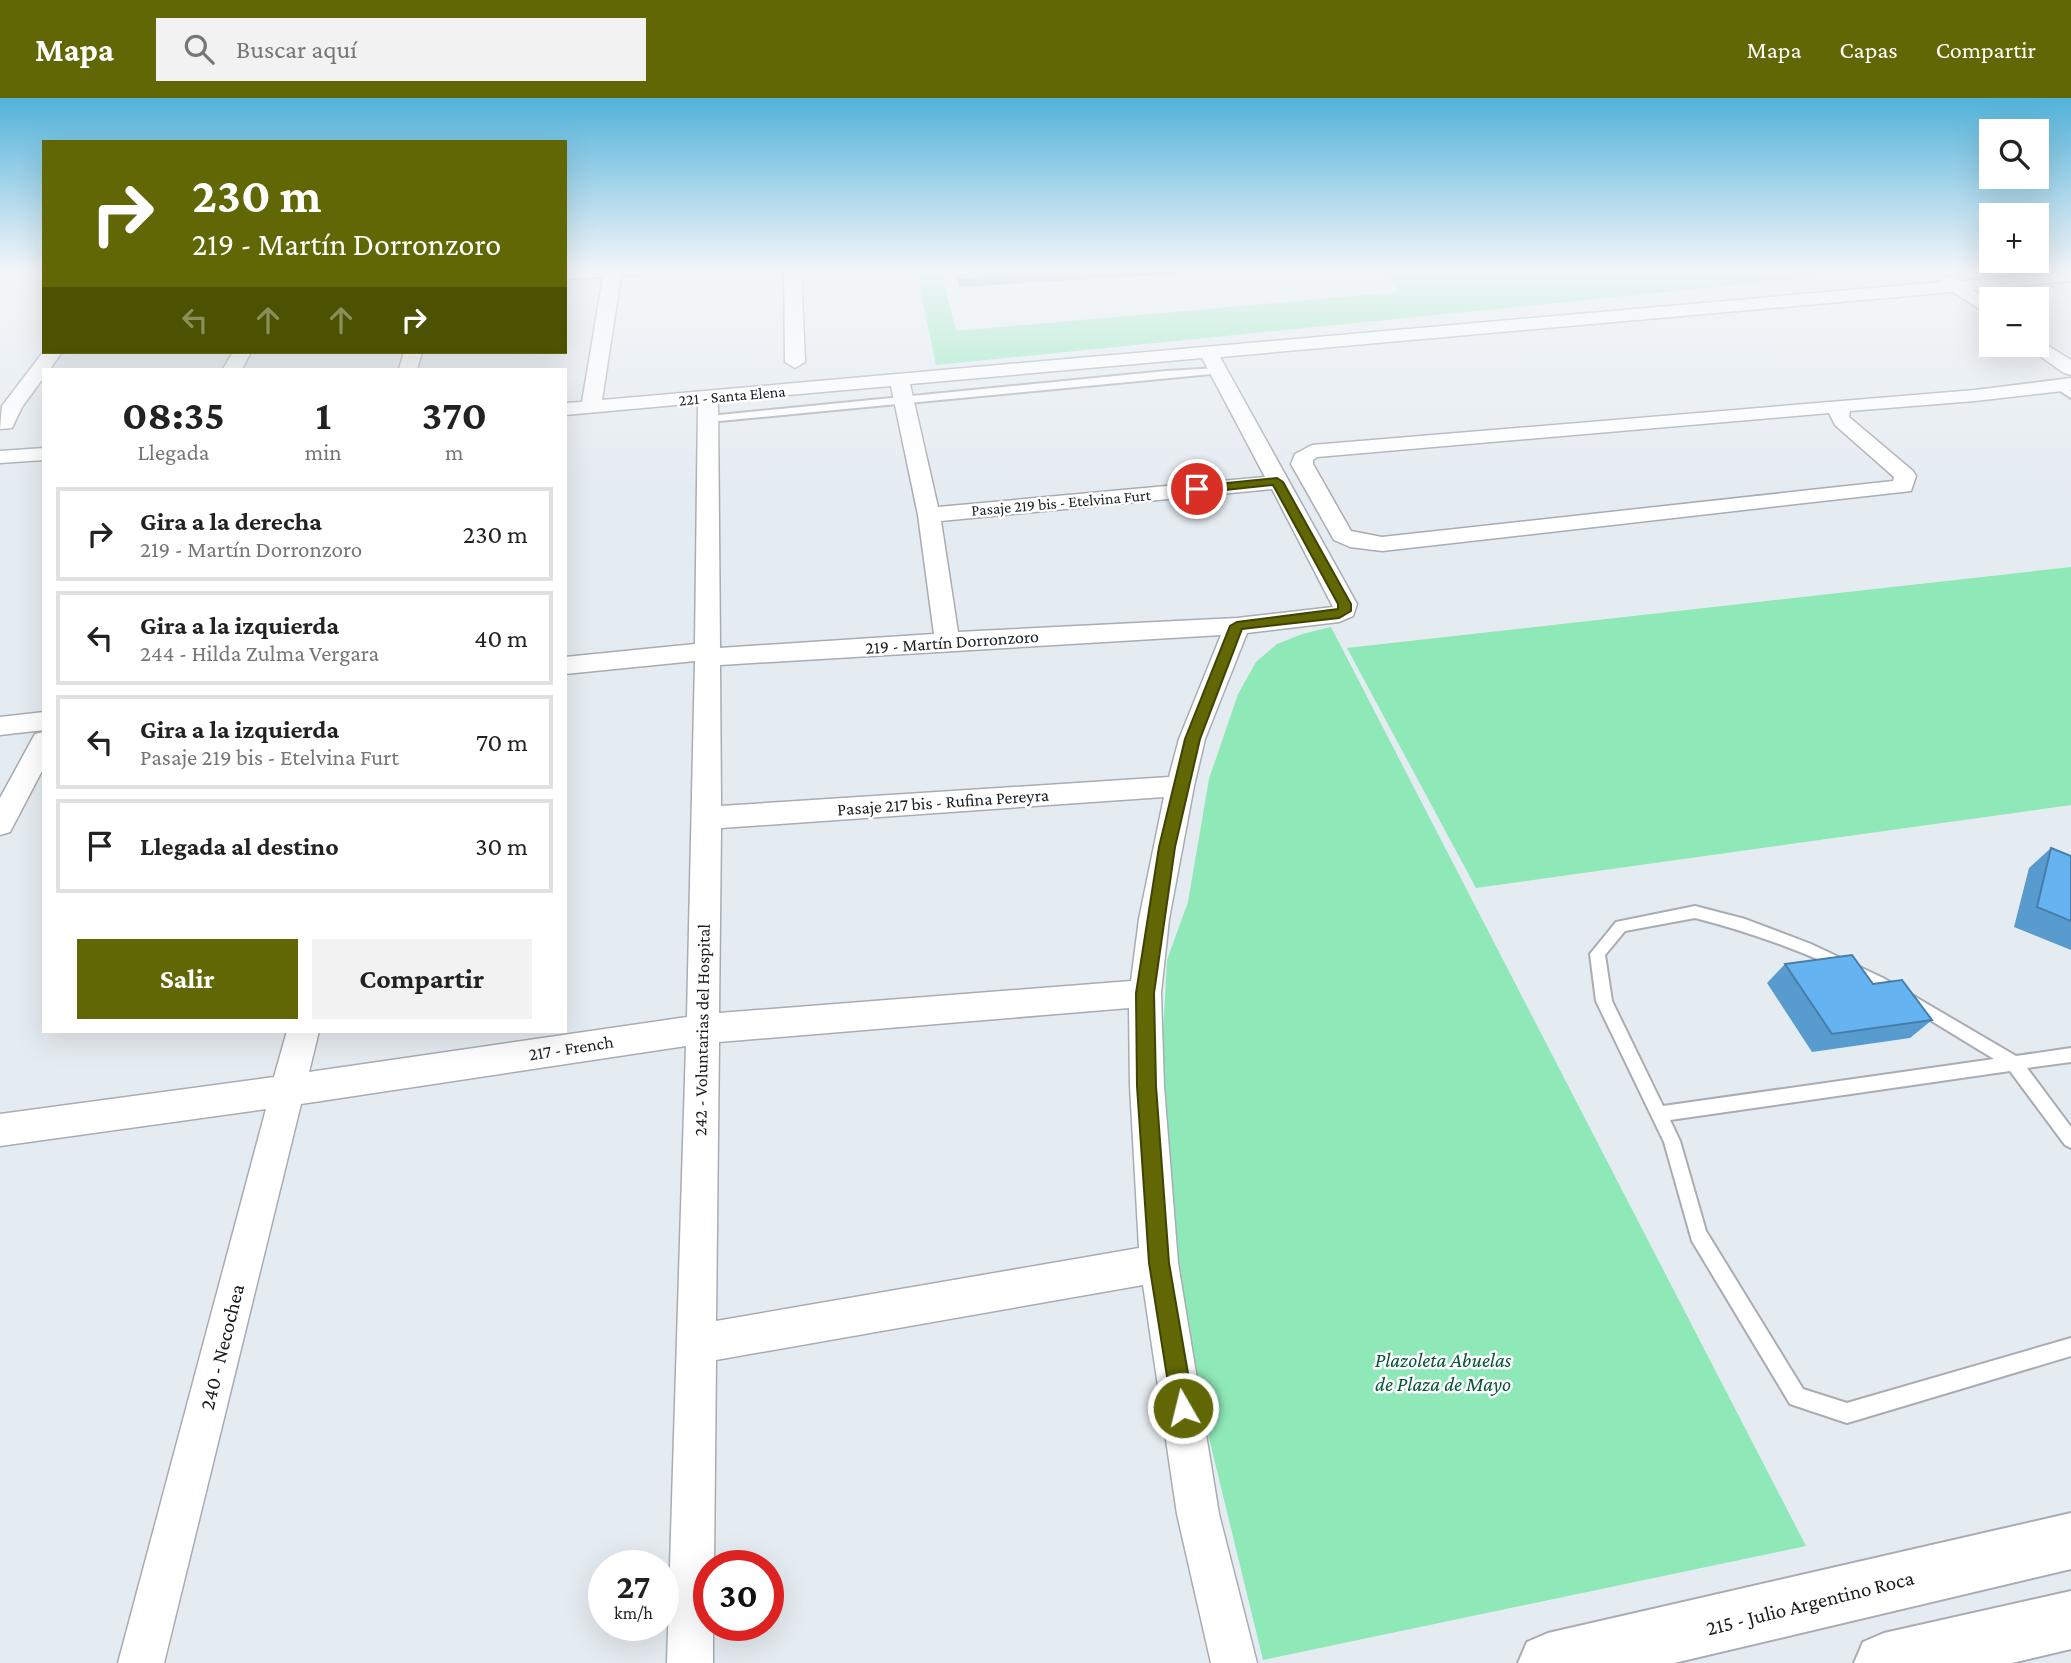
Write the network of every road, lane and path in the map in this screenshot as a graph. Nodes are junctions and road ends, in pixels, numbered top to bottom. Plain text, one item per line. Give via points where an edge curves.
1 (601, 342) edge
2 (794, 342) edge
3 (1413, 342) edge
4 (2049, 353) edge
5 (51, 354) edge
6 (66, 354) edge
7 (795, 362) dead end
8 (1214, 363) junction
9 (56, 368) edge
10 (2071, 369) edge
11 (42, 387) edge
12 (2067, 388) edge
13 (901, 390) junction
14 (591, 406) junction
15 (1842, 406) junction
16 (708, 408) junction
17 (567, 409) edge
18 (2, 427) edge
19 (42, 454) edge
20 (0, 457) edge
21 (1277, 482) junction
22 (929, 514) junction
23 (1237, 626) junction
24 (947, 641) junction
25 (708, 655) junction
26 (567, 666) edge
27 (42, 721) edge
28 (0, 726) edge
29 (42, 745) edge
30 (1180, 786) junction
31 (707, 818) junction
32 (0, 824) edge
33 (1145, 993) junction
34 (702, 1029) junction
35 (302, 1033) edge
36 (2071, 1055) edge
37 (2014, 1063) junction
38 (287, 1091) junction
39 (1658, 1114) junction
40 (0, 1130) edge
41 (2071, 1140) edge
42 (1159, 1263) junction
43 (698, 1344) junction
44 (2071, 1347) edge
45 (2071, 1541) edge
46 (2071, 1620) edge
47 (1636, 1654) edge
48 (141, 1663) edge
49 (690, 1663) edge
50 (1234, 1663) edge
51 (1548, 1663) edge
52 (1884, 1663) edge

1 - 14 street
2 - 7 street
3 - 8 street, 221 - Santa Elena
4 - 10 street
5 - 18 street via 12,406
6 - 9 street
8 - 13 street, 221 - Santa Elena
8 - 21 street
11 - 18 street
12 - 15 street
13 - 16 street, 221 - Santa Elena
13 - 22 street
14 - 16 street, 221 - Santa Elena
14 - 17 street, 221 - Santa Elena
15 - 15 street via 1312,451 1302,458 1302,464 1337,529 1350,540 1375,544 1903,486 1905,477 1842,421 1838,415
16 - 25 street, 242 - Voluntarias del Hospital
19 - 20 street
21 - 22 street, Pasaje 219 bis - Etelvina Furt
21 - 23 street, 219 - Martín Dorronzoro via 1345,604 1344,611
22 - 24 street
23 - 24 street, 219 - Martín Dorronzoro
23 - 30 street via 1196,728
24 - 25 street, 219 - Martín Dorronzoro
25 - 26 street, 219 - Martín Dorronzoro via 690,652
25 - 31 street, 242 - Voluntarias del Hospital
27 - 28 street
29 - 32 street
30 - 31 street, Pasaje 217 bis - Rufina Pereyra
30 - 33 street
31 - 34 street, 242 - Voluntarias del Hospital
33 - 34 street, 217 - French
33 - 42 street
34 - 38 street, 217 - French
34 - 43 street, 242 - Voluntarias del Hospital
35 - 38 street, 240 - Necochea
36 - 37 lane
37 - 39 lane
37 - 39 lane via 1878,982 1806,948 1695,912 1658,917 1621,926 1597,954 1605,1001
37 - 41 lane
38 - 40 street, 217 - French
38 - 48 street, 240 - Necochea
39 - 44 lane via 1672,1140 1698,1235 1797,1398 1847,1413
42 - 43 street
42 - 50 street via 1198,1514
43 - 49 street, 242 - Voluntarias del Hospital
45 - 47 street, 215 - Julio Argentino Roca
46 - 52 street
47 - 51 street, 215 - Julio Argentino Roca

